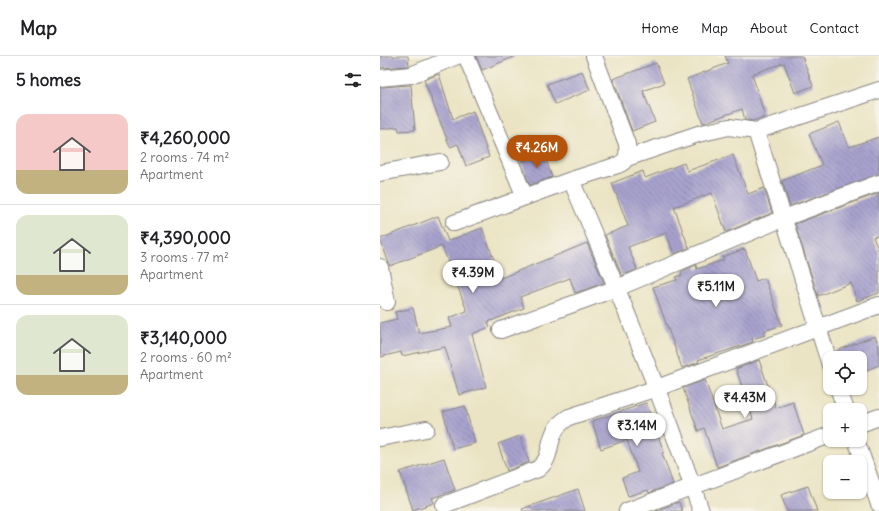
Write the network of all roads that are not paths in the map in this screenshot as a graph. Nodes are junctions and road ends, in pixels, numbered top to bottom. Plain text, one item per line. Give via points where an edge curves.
1 (457, 56) edge
2 (466, 56) edge
3 (594, 56) edge
4 (380, 78) edge
5 (879, 90) edge
6 (756, 131) junction
7 (627, 158) junction
8 (440, 162) dead end
9 (380, 173) edge
10 (571, 180) junction
11 (879, 183) edge
12 (525, 197) junction
13 (784, 218) junction
14 (454, 223) dead end
15 (381, 273) edge
16 (617, 288) junction
17 (387, 302) dead end
18 (879, 304) edge
19 (817, 328) junction
20 (501, 330) dead end
21 (825, 351) edge
22 (657, 388) junction
23 (879, 417) edge
24 (867, 421) edge
25 (426, 429) dead end
26 (380, 438) edge
27 (823, 438) edge
28 (859, 447) edge
29 (693, 486) junction
30 (879, 504) edge
31 (444, 505) dead end
32 (626, 511) edge
33 (701, 511) edge

1 - 4 street via 411,75
2 - 12 street
3 - 7 street via 627,144
5 - 6 street
6 - 7 street via 729,127 698,134
6 - 13 street
7 - 10 street via 618,165
8 - 9 street
10 - 12 street
10 - 16 street
11 - 13 street
12 - 14 street
13 - 16 street
13 - 19 street
15 - 17 street
16 - 20 street
16 - 22 street
18 - 19 street
19 - 21 street
19 - 22 street
22 - 29 street
22 - 31 street via 569,417 554,430 548,457 545,464 538,469
23 - 24 street
25 - 26 street
27 - 29 street
28 - 30 street
29 - 32 street
29 - 33 street

